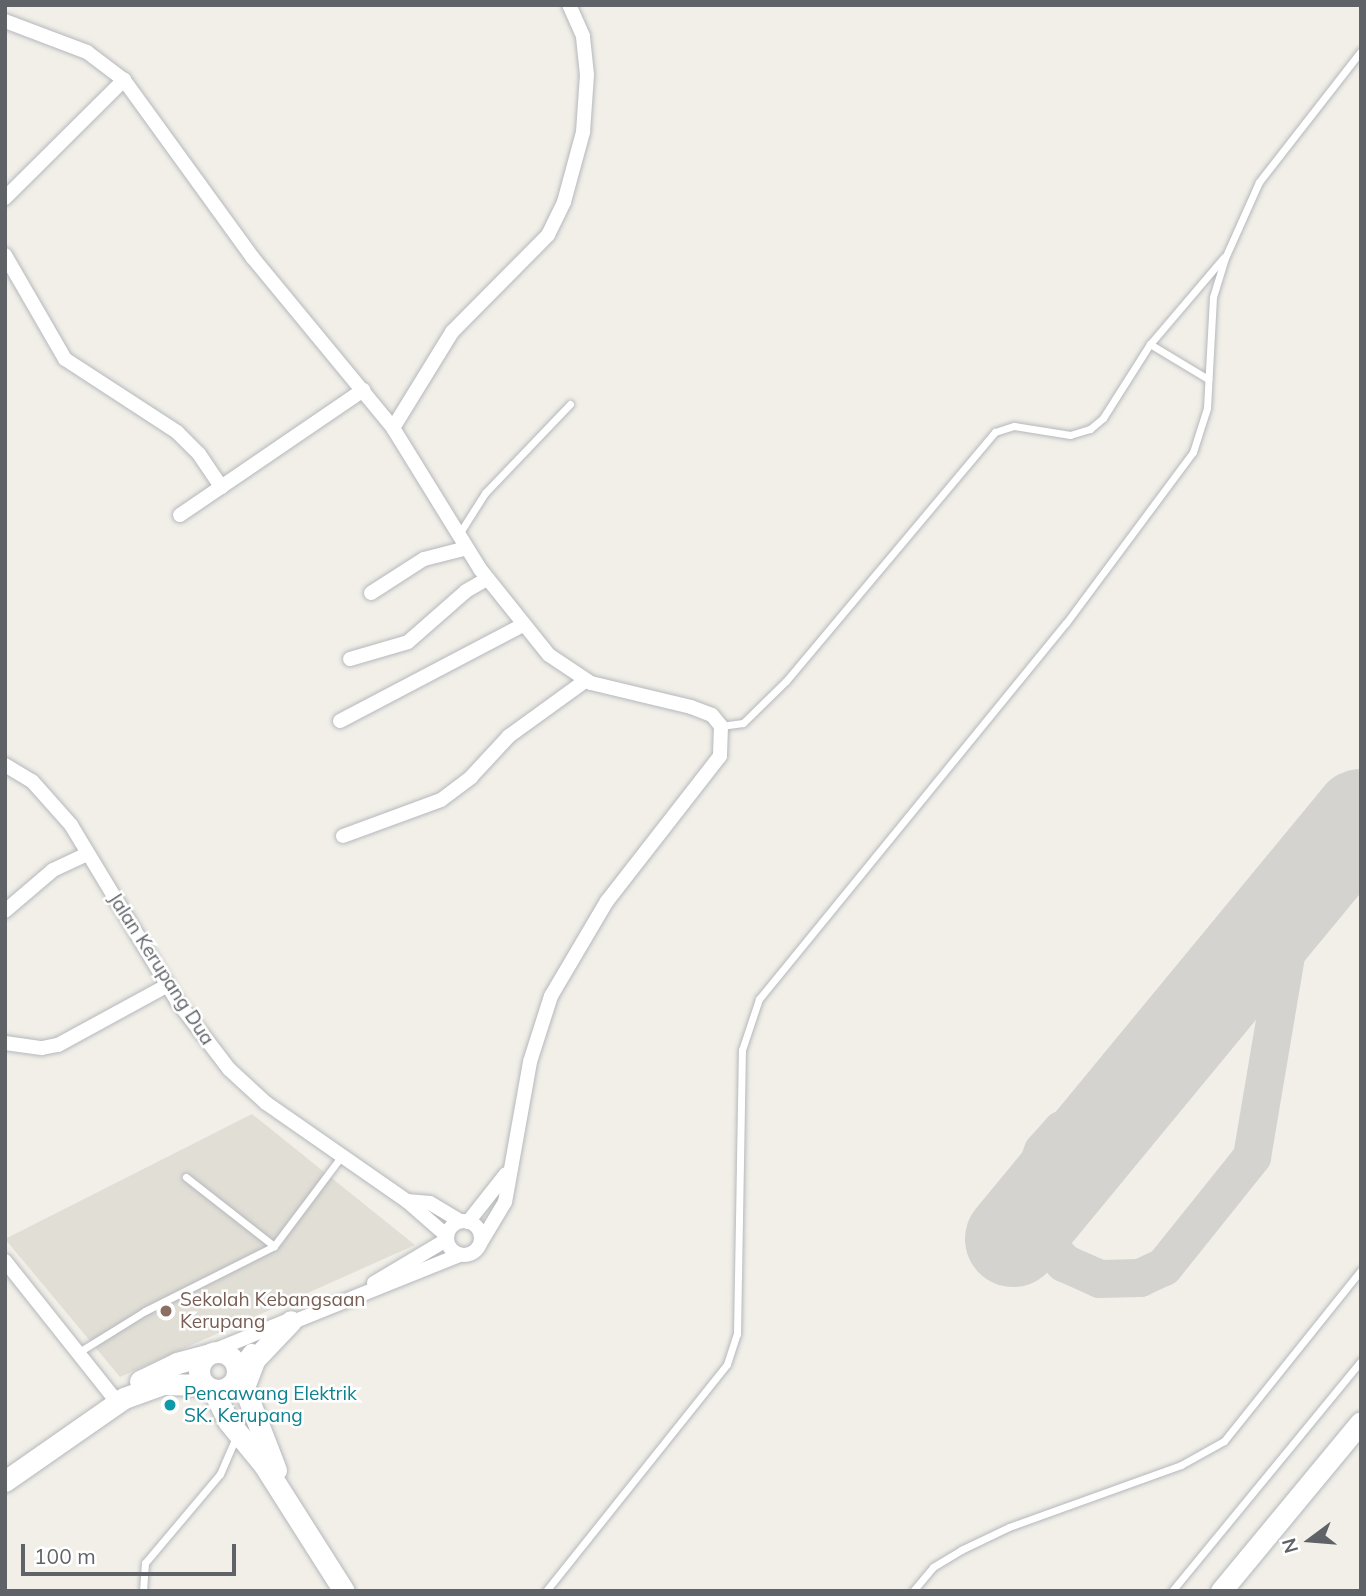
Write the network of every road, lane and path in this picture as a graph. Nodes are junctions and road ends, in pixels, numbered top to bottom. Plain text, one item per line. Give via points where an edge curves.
1 (569, 5) edge
2 (5, 21) edge
3 (1361, 51) edge
4 (124, 80) junction
5 (5, 198) edge
6 (1227, 254) junction
7 (5, 255) edge
8 (1150, 344) junction
9 (1208, 379) junction
10 (363, 390) junction
11 (570, 404) dead end
12 (393, 428) junction
13 (221, 486) junction
14 (180, 515) dead end
15 (458, 534) junction
16 (467, 548) junction
17 (487, 579) junction
18 (371, 593) dead end
19 (523, 625) junction
20 (349, 659) dead end
21 (585, 681) junction
22 (340, 721) dead end
23 (721, 726) junction
24 (5, 765) edge
25 (343, 836) dead end
26 (88, 854) junction
27 (5, 911) edge
28 (168, 985) junction
29 (5, 1043) edge
30 (340, 1158) junction
31 (511, 1166) junction
32 (186, 1177) dead end
33 (407, 1201) junction
34 (464, 1221) junction
35 (446, 1238) junction
36 (481, 1242) junction
37 (274, 1246) junction
38 (460, 1255) junction
39 (5, 1261) edge
40 (1361, 1270) edge
41 (363, 1293) junction
42 (297, 1318) junction
43 (79, 1352) junction
44 (209, 1353) junction
45 (1361, 1361) edge
46 (179, 1382) junction
47 (222, 1382) junction
48 (120, 1400) junction
49 (1361, 1422) edge
50 (233, 1428) junction
51 (264, 1465) junction
52 (5, 1481) edge
53 (288, 1503) junction
54 (143, 1591) edge
55 (344, 1591) edge
56 (546, 1591) edge
57 (913, 1591) edge
58 (1172, 1591) edge
59 (1220, 1591) edge

1 - 12 street via 583,36 587,75 583,132 564,202 548,235 452,332
2 - 4 street via 88,52
3 - 6 lane via 1259,181
4 - 5 street
4 - 10 street via 253,258
6 - 8 lane
6 - 9 lane via 1213,297
7 - 13 street via 65,359 177,432
8 - 9 lane
8 - 23 lane via 1103,418 1090,429 1070,435 1014,426 995,432 778,689 743,723
9 - 56 lane via 1203,431 1140,527 759,999 742,1050 737,1334 727,1364
10 - 12 street
10 - 13 street
11 - 15 lane via 485,494
12 - 15 street
13 - 14 street
15 - 16 street
16 - 17 street
16 - 18 street via 424,559
17 - 19 street
17 - 20 street via 466,591 408,642
19 - 21 street via 549,655
19 - 22 street
21 - 23 street via 691,707 712,715
21 - 25 street via 509,736 471,777 441,800
23 - 31 street via 720,756 607,901 551,996 530,1062
24 - 26 street, Jalan Kerupang Dua via 32,781 51,801
26 - 27 street via 54,870
26 - 28 street, Jalan Kerupang Dua
28 - 29 street via 58,1045 42,1048
28 - 30 street, Jalan Kerupang Dua via 202,1038 229,1069
30 - 33 street, Jalan Kerupang Dua
30 - 37 lane
31 - 34 street
31 - 36 street via 505,1202
32 - 37 lane
33 - 34 street, Jalan Kerupang Dua via 430,1203
33 - 35 street, Jalan Kerupang Dua
34 - 35 street
34 - 36 street via 479,1230
35 - 38 street
35 - 41 street
36 - 38 street via 471,1254
37 - 43 lane via 145,1311
38 - 41 street
39 - 43 street
40 - 57 lane via 1224,1441 1181,1465 973,1544 933,1567
41 - 42 street
42 - 44 street via 263,1327
42 - 47 street via 255,1346
42 - 53 main road via 255,1359 244,1387
43 - 48 street
44 - 47 main road via 199,1366
44 - 47 main road via 228,1354
44 - 48 main road via 151,1375
45 - 58 lane
46 - 47 main road
46 - 48 main road
46 - 50 main road via 199,1393
47 - 50 main road
47 - 51 main road
48 - 52 main road
49 - 59 main road
50 - 51 main road
50 - 54 lane via 220,1474 145,1563
51 - 53 main road
53 - 55 main road

